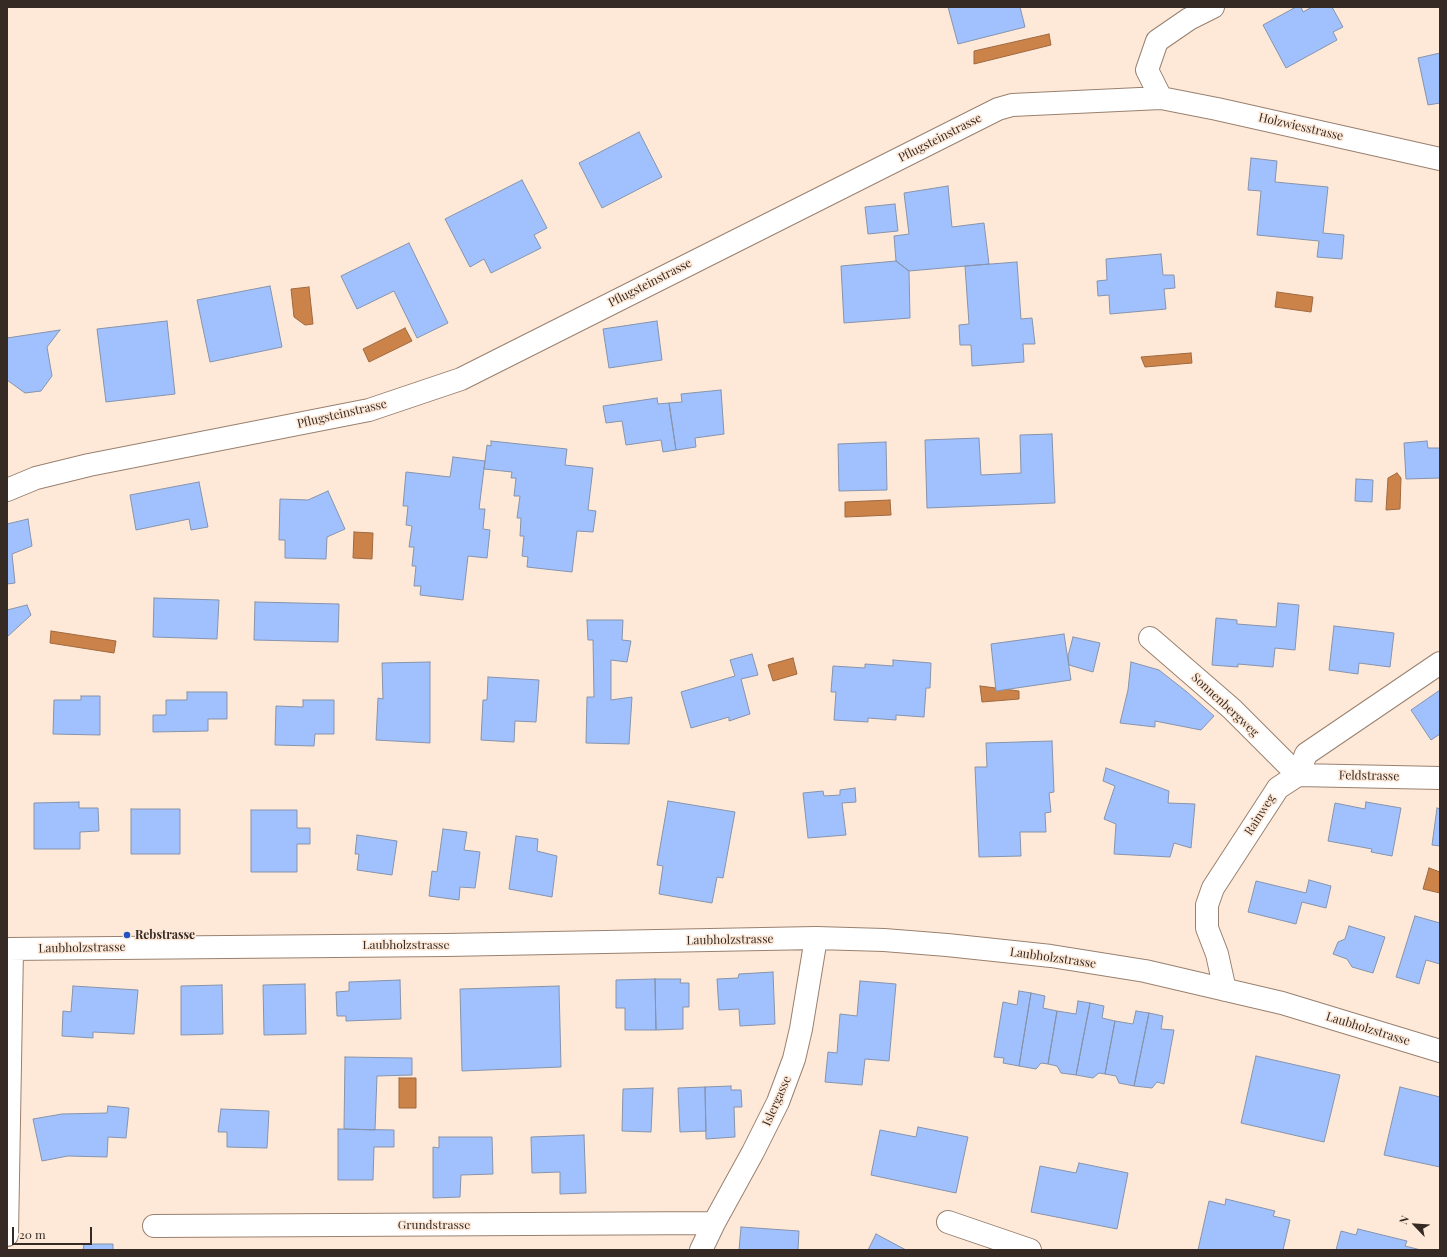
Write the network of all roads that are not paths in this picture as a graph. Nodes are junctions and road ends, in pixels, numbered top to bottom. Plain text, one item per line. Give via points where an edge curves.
1 (1213, 7) edge
2 (1161, 98) junction
3 (1440, 159) edge
4 (7, 490) edge
5 (1150, 638) dead end
6 (1440, 663) edge
7 (1298, 775) junction
8 (1440, 778) edge
9 (816, 938) junction
10 (9, 949) edge
11 (1225, 990) junction
12 (1440, 1051) edge
13 (948, 1222) dead end
14 (714, 1223) junction
15 (154, 1226) dead end
16 (7, 1235) edge
17 (701, 1250) edge
18 (1030, 1250) edge

1 - 2 street via 1189,19 1157,41 1147,70
2 - 3 street, Holzwiesstrasse via 1217,108
2 - 4 street, Pflugsteinstrasse via 1012,105 998,109 461,379 369,410 89,465 36,478
5 - 7 street, Sonnenbergweg via 1232,709
6 - 7 street via 1306,754
7 - 8 street, Feldstrasse
7 - 11 street, Rainweg via 1278,788 1213,888 1207,905 1207,928 1217,954
9 - 10 street, Laubholzstrasse
9 - 11 street, Laubholzstrasse via 884,940 1051,956 1145,971
9 - 14 street, Islergasse via 794,1059 774,1109
10 - 16 street
11 - 12 street, Laubholzstrasse via 1282,1003
13 - 18 street
14 - 15 street, Grundstrasse
14 - 17 street, Islergasse

